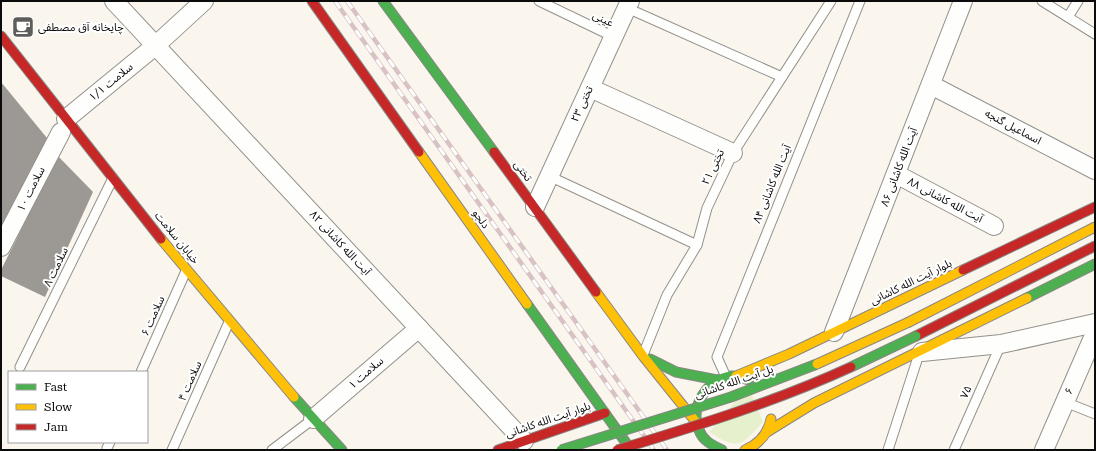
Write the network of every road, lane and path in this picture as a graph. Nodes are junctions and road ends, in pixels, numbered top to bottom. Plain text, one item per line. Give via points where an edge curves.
1 (114, 1) edge
2 (204, 1) edge
3 (312, 1) edge
4 (383, 1) edge
5 (539, 1) edge
6 (831, 1) edge
7 (860, 1) edge
8 (964, 1) edge
9 (1042, 1) edge
10 (1078, 1) edge
11 (629, 4) edge
12 (1068, 17) junction
13 (1095, 34) edge
14 (1, 36) edge
15 (614, 37) junction
16 (155, 46) junction
17 (782, 77) junction
18 (931, 85) junction
19 (590, 88) junction
20 (63, 125) junction
21 (733, 152) junction
22 (1095, 170) edge
23 (896, 174) junction
24 (549, 176) junction
25 (113, 178) junction
26 (535, 207) junction
27 (1095, 207) edge
28 (994, 226) dead end
29 (1095, 227) edge
30 (697, 245) junction
31 (1095, 246) edge
32 (1, 247) edge
33 (1095, 264) edge
34 (187, 270) junction
35 (230, 321) junction
36 (419, 328) junction
37 (834, 332) junction
38 (1095, 332) edge
39 (918, 344) junction
40 (1001, 344) junction
41 (789, 354) junction
42 (643, 356) junction
43 (20, 367) dead end
44 (141, 371) edge
45 (736, 376) junction
46 (721, 379) junction
47 (1065, 402) junction
48 (814, 403) junction
49 (605, 413) junction
50 (1095, 414) edge
51 (312, 419) junction
52 (696, 422) junction
53 (524, 441) junction
54 (762, 441) edge
55 (172, 450) edge
56 (272, 450) edge
57 (342, 450) edge
58 (498, 450) edge
59 (561, 450) edge
60 (617, 450) edge
61 (631, 450) edge
62 (720, 450) edge
63 (745, 450) edge
64 (888, 450) edge
65 (954, 450) edge
66 (1044, 450) edge

1 - 16 street, آیت الله کاشانی ۸۲
2 - 16 street, سلامت ۱/۱
3 - 49 main road, دلجو
4 - 26 main road, تختی
5 - 15 lane, عینی
6 - 17 lane, تختی ۲۱
7 - 46 lane, آیت الله کاشانی ۸۴ via 717,357
8 - 18 street, آیت الله کاشانی ۸۶
9 - 12 lane
10 - 12 lane
11 - 15 street, تختی ۲۳
11 - 17 lane
12 - 13 lane
14 - 20 main road, خیابان سلامت
15 - 19 street, تختی ۲۳
16 - 20 street, سلامت ۱/۱
16 - 36 street, آیت الله کاشانی ۸۲
17 - 21 lane, تختی ۲۱
18 - 22 street, اسماعیل گنجه
18 - 23 street, آیت الله کاشانی ۸۶
19 - 21 street
19 - 24 street, تختی ۲۳
20 - 25 main road, خیابان سلامت
20 - 32 street, سلامت ۱۰
21 - 30 lane, تختی ۲۱ via 707,208
23 - 28 street, آیت الله کاشانی ۸۸
23 - 37 street, آیت الله کاشانی ۸۶
24 - 26 street, تختی ۲۳
24 - 30 lane
25 - 34 main road, خیابان سلامت
25 - 43 lane, سلامت ۸
26 - 42 main road, تختی
27 - 37 main road, بلوار آیت الله کاشانی
29 - 59 main road, پل آیت الله کاشانی, bridge via 909,322 830,359 720,401
30 - 42 lane, تختی ۲۱ via 667,296
31 - 39 main road
33 - 39 main road
34 - 35 main road, خیابان سلامت
34 - 44 lane, سلامت ۶
35 - 51 main road, خیابان سلامت
35 - 55 lane, سلامت ۴
36 - 51 street, سلامت ۱
36 - 53 street, آیت الله کاشانی ۸۲
37 - 41 main road, بلوار آیت الله کاشانی
38 - 40 street
38 - 47 street, ۶
39 - 40 street
39 - 48 main road
39 - 60 main road, bridge via 726,416
39 - 64 lane
40 - 65 lane, ۷۵
41 - 45 main road, بلوار آیت الله کاشانی
41 - 48 main road via 781,364 778,377 781,389 789,399 801,404
42 - 46 main road via 676,372
42 - 52 main road, تختی
45 - 46 main road
45 - 54 main road via 756,384 764,391 769,401 771,422
46 - 52 main road via 707,387 700,398
47 - 50 lane
47 - 66 street, ۶
48 - 54 main road
49 - 53 main road, بلوار آیت الله کاشانی
49 - 61 main road, دلجو
51 - 56 lane
51 - 57 main road, خیابان سلامت
52 - 62 main road, تختی via 704,438
53 - 58 main road, بلوار آیت الله کاشانی
54 - 63 main road

